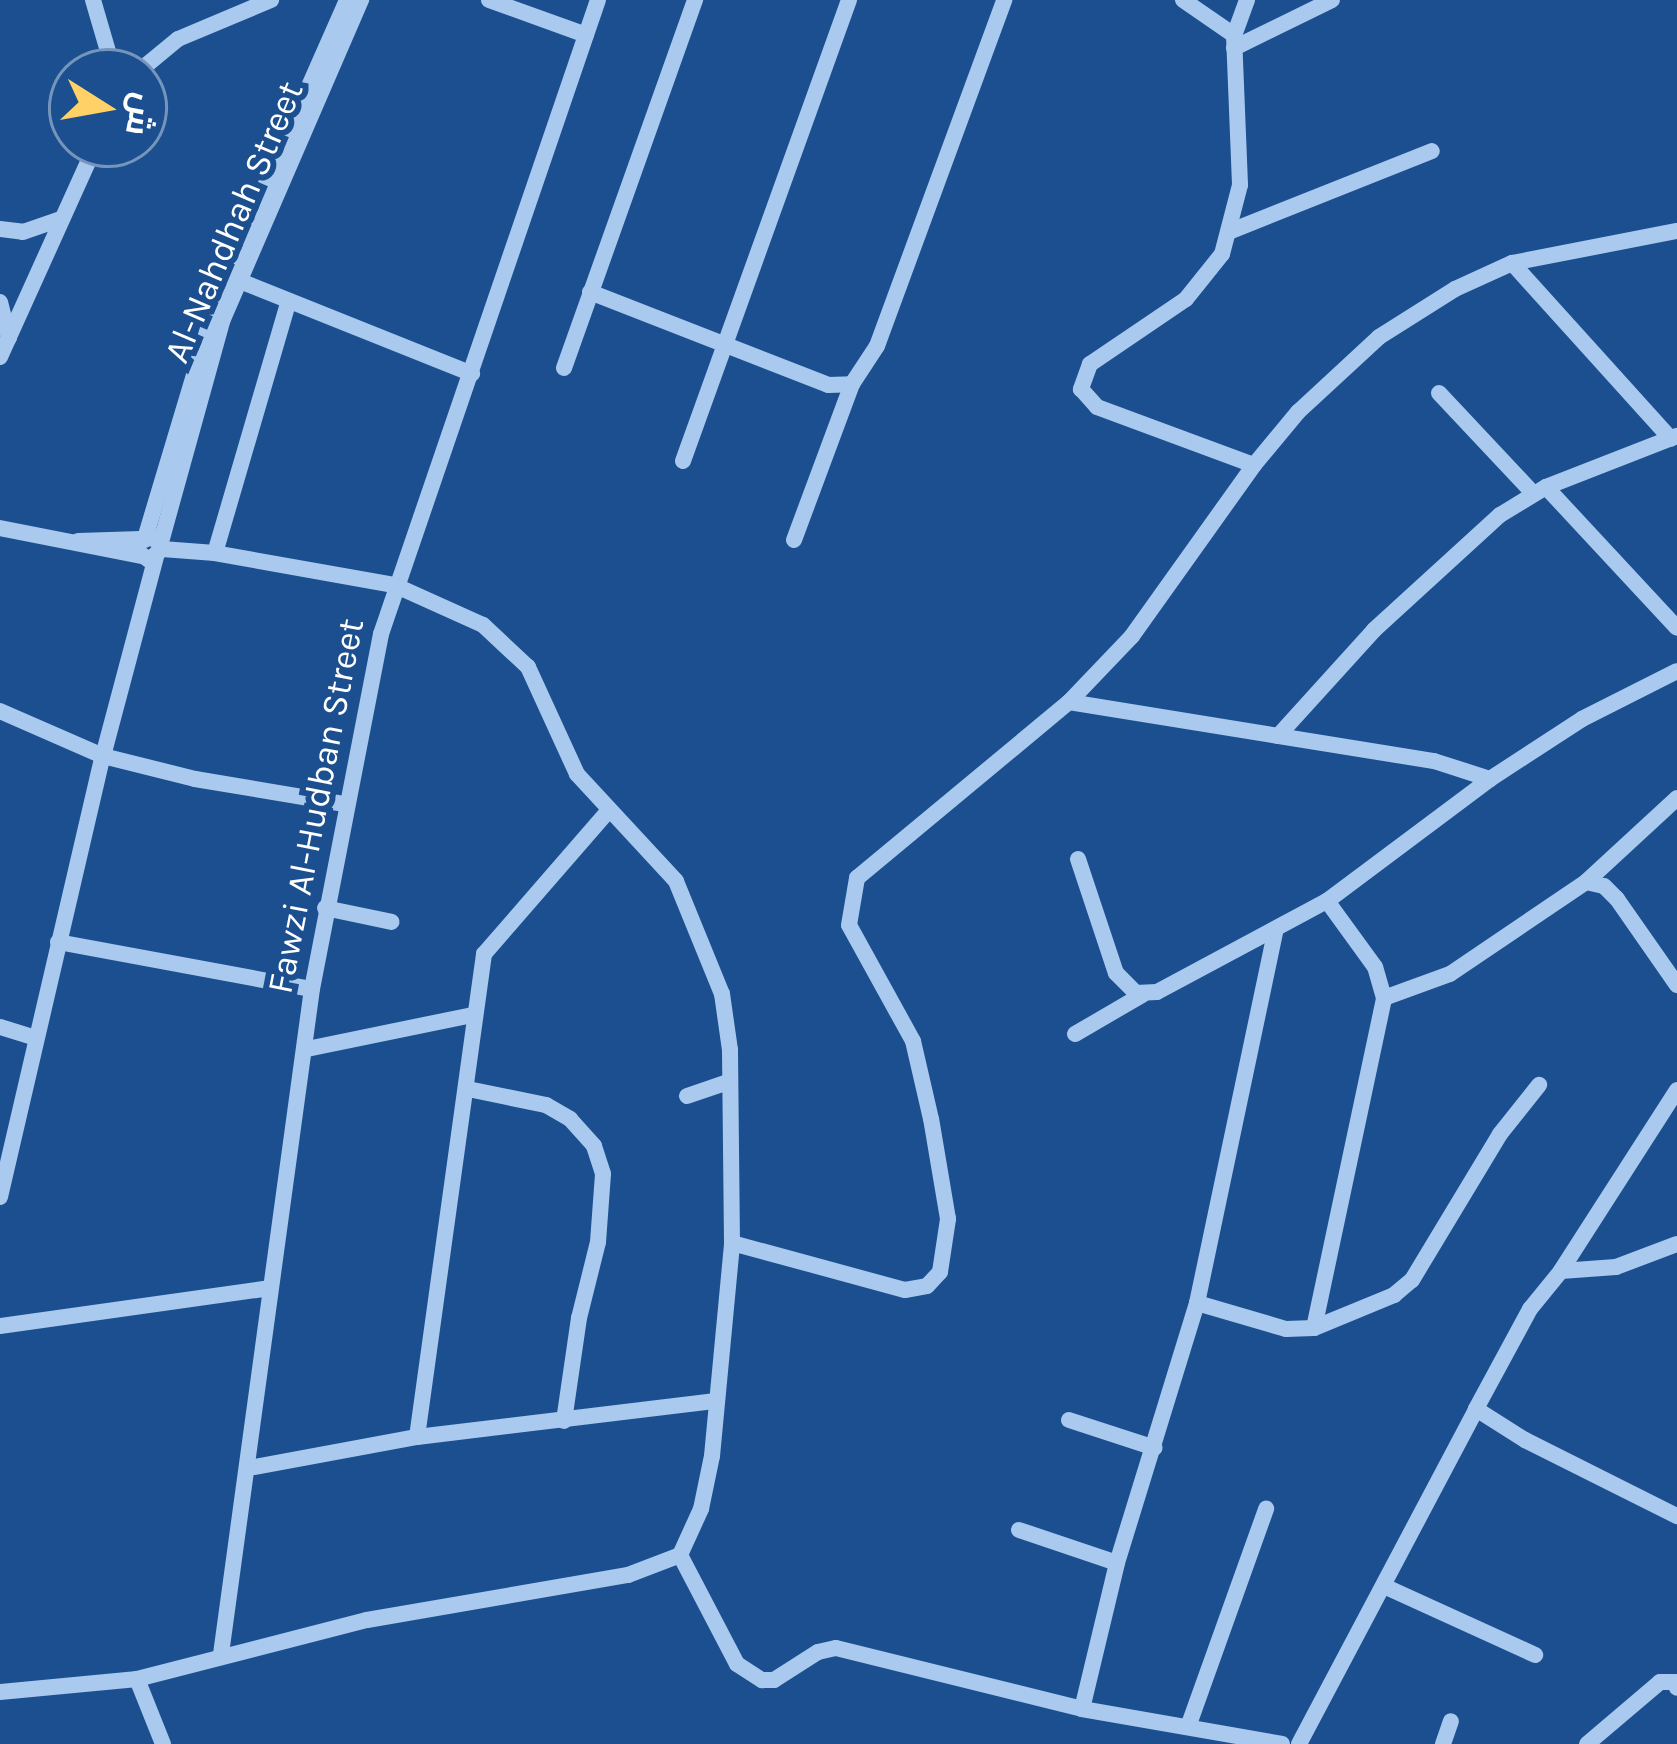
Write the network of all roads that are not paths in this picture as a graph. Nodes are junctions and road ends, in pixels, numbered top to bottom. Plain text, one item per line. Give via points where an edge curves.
1 (93, 0) edge
2 (271, 0) edge
3 (347, 0) edge
4 (361, 0) edge
5 (489, 0) edge
6 (598, 0) edge
7 (695, 0) edge
8 (849, 0) edge
9 (1004, 0) edge
10 (1183, 0) edge
11 (1247, 0) edge
12 (1333, 0) edge
13 (586, 35) junction
14 (1234, 41) junction
15 (107, 48) edge
16 (167, 48) edge
17 (1432, 151) dead end
18 (84, 168) edge
19 (59, 219) junction
20 (0, 229) edge
21 (1231, 231) junction
22 (1677, 231) edge
23 (1512, 263) junction
24 (240, 281) junction
25 (590, 292) junction
26 (0, 302) edge
27 (288, 303) junction
28 (9, 338) junction
29 (725, 343) junction
30 (0, 357) edge
31 (564, 368) dead end
32 (472, 374) junction
33 (852, 384) junction
34 (1439, 394) dead end
35 (1674, 438) edge
36 (683, 461) dead end
37 (1254, 465) junction
38 (1539, 490) junction
39 (2, 532) edge
40 (794, 539) dead end
41 (150, 548) junction
42 (215, 553) junction
43 (394, 585) junction
44 (1677, 628) edge
45 (1677, 671) edge
46 (1070, 701) junction
47 (0, 710) edge
48 (1278, 736) junction
49 (103, 756) junction
50 (1490, 779) junction
51 (1677, 797) edge
52 (345, 804) junction
53 (609, 810) junction
54 (1078, 859) dead end
55 (1586, 882) junction
56 (1327, 901) junction
57 (326, 908) junction
58 (392, 922) dead end
59 (1275, 933) junction
60 (58, 942) junction
61 (1677, 985) edge
62 (312, 988) junction
63 (1142, 995) junction
64 (1384, 998) junction
65 (472, 1015) junction
66 (0, 1027) edge
67 (1075, 1034) dead end
68 (35, 1039) junction
69 (307, 1049) junction
70 (728, 1082) junction
71 (1539, 1085) dead end
72 (468, 1089) junction
73 (1677, 1090) edge
74 (687, 1096) dead end
75 (0, 1197) edge
76 (732, 1243) junction
77 (1677, 1244) edge
78 (1561, 1271) junction
79 (270, 1288) junction
80 (1197, 1303) junction
81 (0, 1326) edge
82 (1314, 1328) junction
83 (714, 1401) junction
84 (1476, 1409) junction
85 (564, 1420) junction
86 (1069, 1420) dead end
87 (416, 1437) junction
88 (1155, 1448) junction
89 (249, 1468) junction
90 (1266, 1509) dead end
91 (1677, 1516) edge
92 (1019, 1530) dead end
93 (680, 1555) junction
94 (1118, 1563) junction
95 (1386, 1587) junction
96 (221, 1654) junction
97 (1535, 1655) dead end
98 (137, 1679) junction
99 (1677, 1688) edge
100 (0, 1692) edge
101 (1082, 1709) junction
102 (1451, 1721) dead end
103 (1187, 1727) junction
104 (163, 1744) edge
105 (1282, 1744) edge
106 (1300, 1744) edge
107 (1443, 1744) edge
108 (1587, 1744) edge

1 - 15 street
2 - 16 street
3 - 41 street, Al-Nahdhah Street via 220,287
4 - 24 street, Al-Nahdhah Street
5 - 13 street
6 - 13 street, Fawzi Al-Hudban Street
7 - 25 street
8 - 29 street
9 - 33 street via 877,346
10 - 14 street
11 - 14 street
12 - 14 street
13 - 32 street, Fawzi Al-Hudban Street
14 - 21 street via 1242,140
17 - 21 street
18 - 19 street
19 - 20 street via 23,232
19 - 28 street
21 - 37 street via 1186,299 1090,364 1081,389 1097,407
22 - 23 street
23 - 35 street
23 - 37 street via 1379,337
24 - 27 street
24 - 41 street, Al-Nahdhah Street
25 - 29 street
25 - 31 street
26 - 28 street
27 - 32 street
27 - 42 street
28 - 30 street
29 - 33 street via 828,385
29 - 36 street
32 - 43 street, Fawzi Al-Hudban Street
33 - 40 street
34 - 38 street
35 - 38 street
37 - 46 street via 1153,613
38 - 44 street
38 - 48 street via 1483,528 1373,630
39 - 41 street
41 - 42 street
41 - 49 street
42 - 43 street
43 - 52 street, Fawzi Al-Hudban Street
43 - 53 street via 483,625 518,655 543,692 569,759
45 - 50 street
46 - 48 street
46 - 76 street via 868,865 851,892 849,925 917,1060 947,1219 940,1272 927,1286 905,1290
47 - 49 street
48 - 50 street via 1434,760
49 - 52 street
49 - 60 street
50 - 56 street
51 - 55 street
52 - 57 street, Fawzi Al-Hudban Street
53 - 65 street via 484,953
53 - 70 street via 656,854 694,920 722,994
54 - 63 street via 1116,973
55 - 61 street via 1617,899
55 - 64 street via 1450,974
56 - 59 street
56 - 64 street via 1376,967
57 - 58 street
57 - 62 street, Fawzi Al-Hudban Street
59 - 63 street
59 - 80 street
60 - 62 street
60 - 68 street
62 - 69 street, Fawzi Al-Hudban Street
63 - 67 street
64 - 82 street
65 - 69 street
65 - 72 street
66 - 68 street
68 - 75 street
69 - 79 street, Fawzi Al-Hudban Street
70 - 74 street
70 - 76 street
71 - 82 street via 1412,1280
72 - 85 street via 570,1119 594,1146 603,1174
72 - 87 street
73 - 78 street
76 - 83 street
77 - 78 street via 1616,1267
78 - 84 street via 1529,1309
79 - 81 street
79 - 89 street, Fawzi Al-Hudban Street
80 - 82 street via 1286,1329
80 - 88 street
83 - 85 street
83 - 93 street via 701,1509
84 - 91 street
84 - 95 street
85 - 87 street
86 - 88 street
87 - 89 street
88 - 94 street
89 - 96 street, Fawzi Al-Hudban Street
90 - 103 street
92 - 94 street
93 - 96 street via 628,1575
93 - 101 street via 750,1676 774,1680 836,1648
94 - 101 street
95 - 97 street
95 - 106 street
96 - 98 street
98 - 100 street
98 - 104 street
99 - 108 street via 1660,1682
101 - 103 street
102 - 107 street
103 - 105 street

